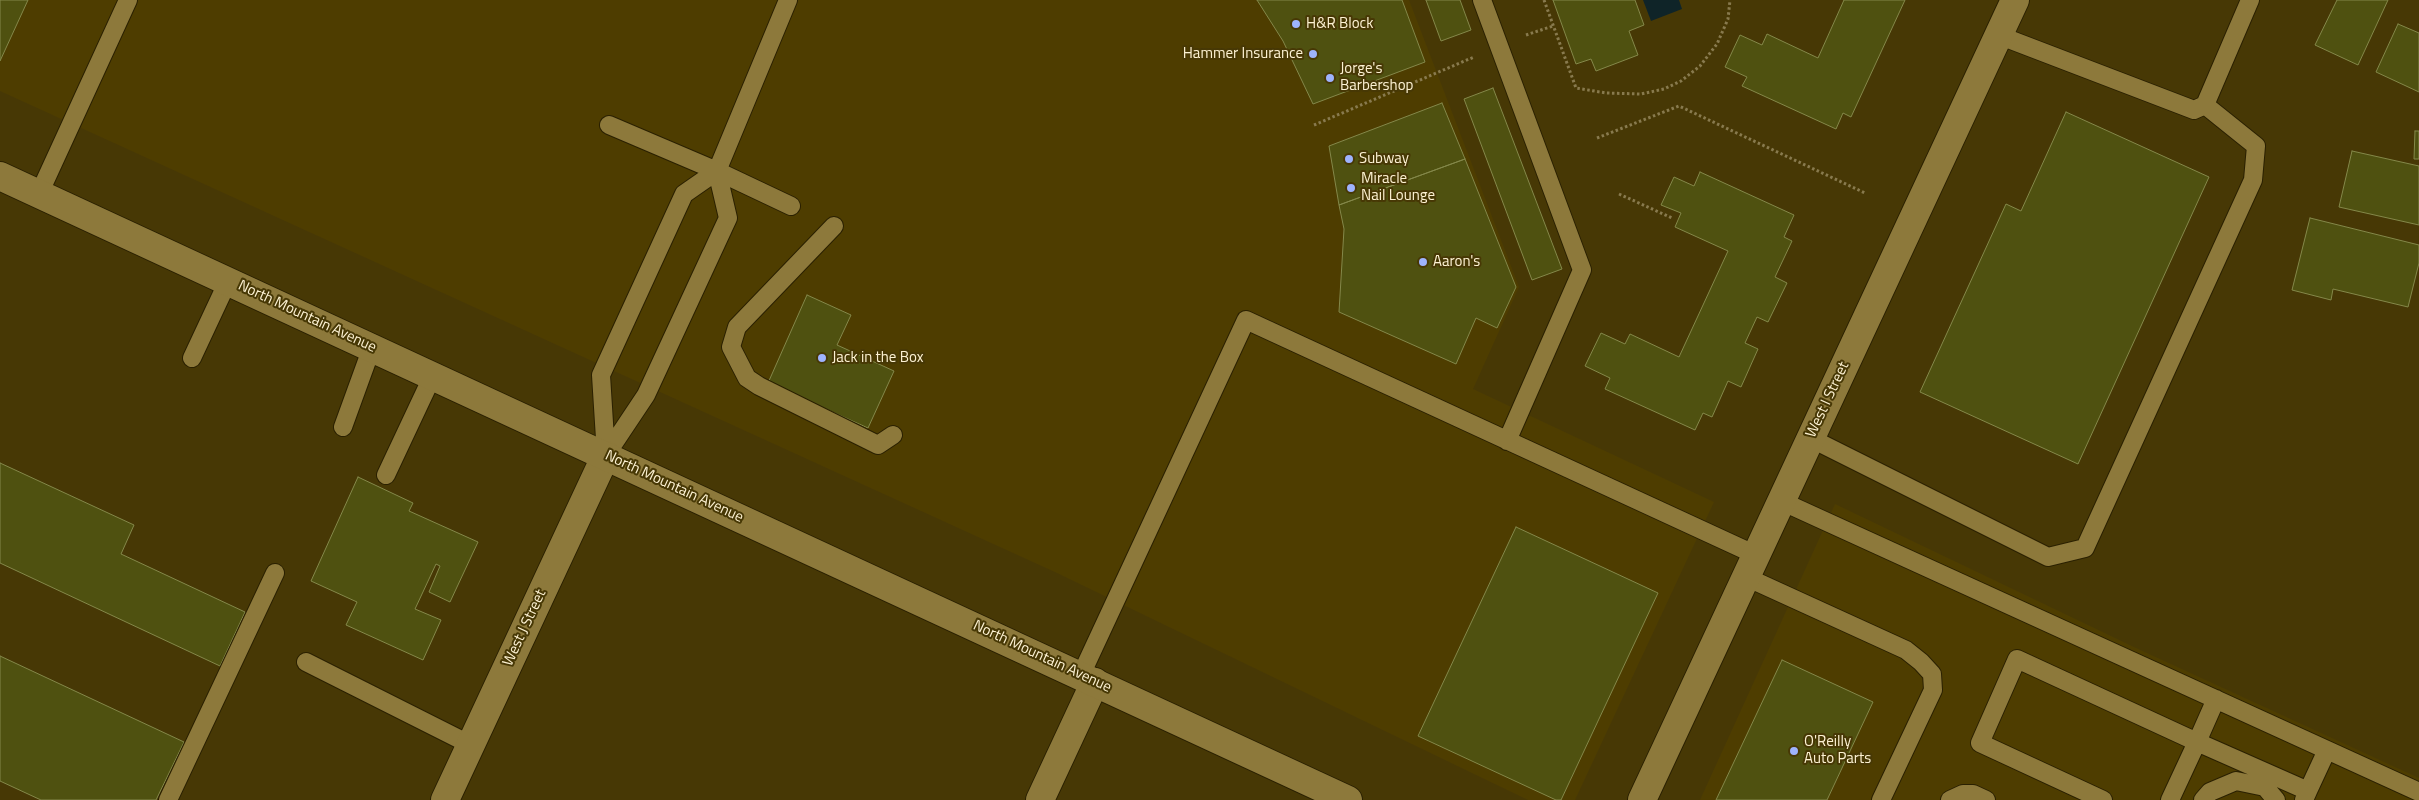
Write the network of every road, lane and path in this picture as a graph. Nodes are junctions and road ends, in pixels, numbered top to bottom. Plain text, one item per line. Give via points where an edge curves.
1 (128, 0) edge
2 (788, 0) edge
3 (1482, 0) edge
4 (1544, 0) edge
5 (1730, 0) edge
6 (2015, 0) edge
7 (2250, 0) edge
8 (1554, 26) junction
9 (1526, 35) dead end
10 (1998, 35) junction
11 (1481, 54) dead end
12 (2205, 104) junction
13 (609, 125) dead end
14 (1314, 125) dead end
15 (1597, 138) dead end
16 (716, 170) junction
17 (0, 176) edge
18 (1865, 193) dead end
19 (39, 194) junction
20 (1619, 194) dead end
21 (790, 206) dead end
22 (1672, 218) dead end
23 (834, 226) dead end
24 (228, 281) junction
25 (372, 347) junction
26 (192, 358) dead end
27 (433, 375) junction
28 (343, 427) dead end
29 (893, 434) dead end
30 (1810, 438) junction
31 (1507, 441) junction
32 (606, 455) junction
33 (386, 474) dead end
34 (1781, 501) junction
35 (1751, 566) junction
36 (275, 573) dead end
37 (306, 662) dead end
38 (1088, 678) junction
39 (2216, 699) junction
40 (2197, 742) junction
41 (471, 745) junction
42 (2327, 750) junction
43 (2419, 792) edge
44 (2306, 796) edge
45 (1979, 797) edge
46 (168, 800) edge
47 (445, 800) edge
48 (1040, 800) edge
49 (1348, 800) edge
50 (1642, 800) edge
51 (1881, 800) edge
52 (1950, 800) edge
53 (2103, 800) edge
54 (2170, 800) edge
55 (2203, 800) edge
56 (2276, 800) edge

1 - 19 lane
2 - 16 lane
3 - 31 lane via 1582,270
4 - 8 path
5 - 8 path via 1728,19 1717,44 1700,66 1681,81 1641,94 1576,88
6 - 10 main road, West I Street
7 - 12 lane
8 - 9 path
10 - 12 lane via 2194,110
10 - 30 main road, West I Street
11 - 14 path
12 - 30 lane via 2256,146 2253,180 2084,548 2048,557
13 - 16 lane
15 - 18 path via 1680,106
16 - 21 lane
16 - 32 lane via 728,218 646,395
16 - 32 lane via 684,194 600,375
17 - 19 main road, North Mountain Avenue
19 - 24 main road, North Mountain Avenue
20 - 22 path
23 - 29 lane via 737,327 731,347 747,378 759,386 878,445
24 - 25 main road, North Mountain Avenue
24 - 26 lane
25 - 27 main road, North Mountain Avenue
25 - 28 lane
27 - 32 main road, North Mountain Avenue
27 - 33 lane
30 - 34 main road, West I Street
31 - 35 lane
31 - 38 lane via 1246,320
32 - 38 main road, North Mountain Avenue
32 - 41 main road, West J Street
34 - 35 main road, West I Street
34 - 39 lane
35 - 50 main road, West I Street
35 - 51 lane via 1906,650 1932,674 1933,690
36 - 46 lane
37 - 41 lane
38 - 48 main road
38 - 49 main road, North Mountain Avenue
39 - 40 lane
39 - 42 lane
40 - 44 lane
40 - 53 lane via 2018,659 1980,743
40 - 54 lane
41 - 47 main road, West J Street
42 - 43 lane
42 - 44 lane
45 - 52 lane via 1963,794
55 - 56 lane via 2210,792 2236,781 2266,787

